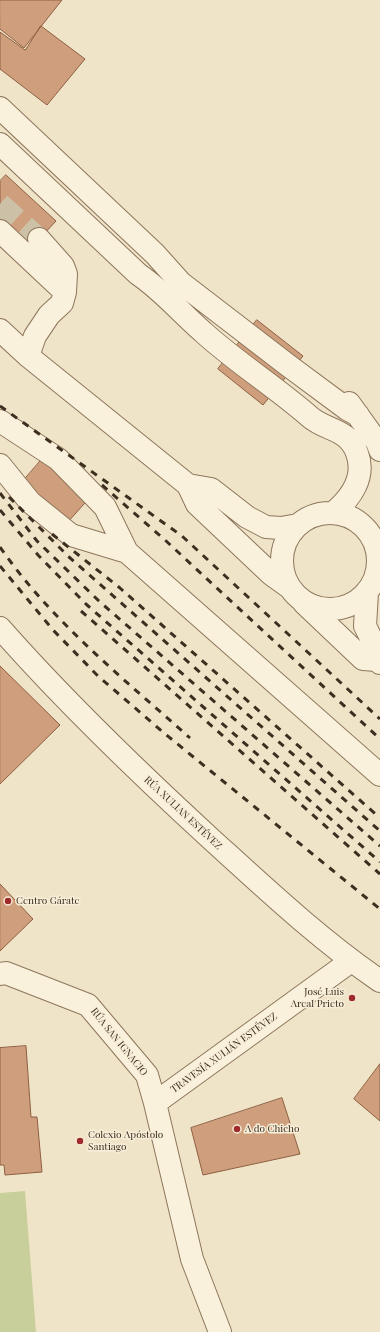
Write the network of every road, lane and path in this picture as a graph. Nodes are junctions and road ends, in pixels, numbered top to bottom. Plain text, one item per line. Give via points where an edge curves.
1 (0, 108) edge
2 (0, 144) edge
3 (0, 231) edge
4 (39, 239) tunnel mouth
5 (65, 292) junction
6 (0, 330) edge
7 (28, 356) junction
8 (0, 421) edge
9 (380, 450) edge
10 (0, 464) edge
11 (188, 485) junction
12 (333, 513) junction
13 (298, 525) junction
14 (378, 545) edge
15 (127, 552) junction
16 (367, 592) junction
17 (295, 593) junction
18 (0, 628) edge
19 (379, 661) edge
20 (380, 775) edge
21 (351, 961) junction
22 (0, 974) edge
23 (380, 981) edge
24 (156, 1103) junction
25 (220, 1332) edge

1 - 9 street via 155,254 245,317 351,405
2 - 12 street via 138,274 149,291 217,360 266,399 294,417 312,419 345,436 357,453 359,470 351,497
3 - 5 street
4 - 5 street via 63,266 66,274
5 - 7 street via 62,303 49,315 35,336
6 - 7 street
7 - 11 street
8 - 15 street via 58,459 105,506
10 - 15 street via 30,502 71,535
11 - 13 street via 211,489 247,517 266,527
11 - 17 street via 197,504 271,574
12 - 13 street via 315,516
12 - 14 street via 361,525
13 - 17 street via 285,543 282,554 284,577
14 - 16 street via 378,565
15 - 20 street
16 - 17 street via 347,606 335,609 311,606
16 - 19 street via 365,626
17 - 19 street via 363,659
18 - 21 street, RÚA XULIAN ESTÉVEZ via 54,688 126,761 294,915
21 - 23 street, RÚA XULIAN ESTÉVEZ
21 - 24 street, TRAVESÍA XULIÁN ESTÉVEZ
22 - 24 street, RÚA SAN IGNACIO via 6,973 88,1004 147,1075
24 - 25 street, RÚA SAN IGNACIO via 192,1259

